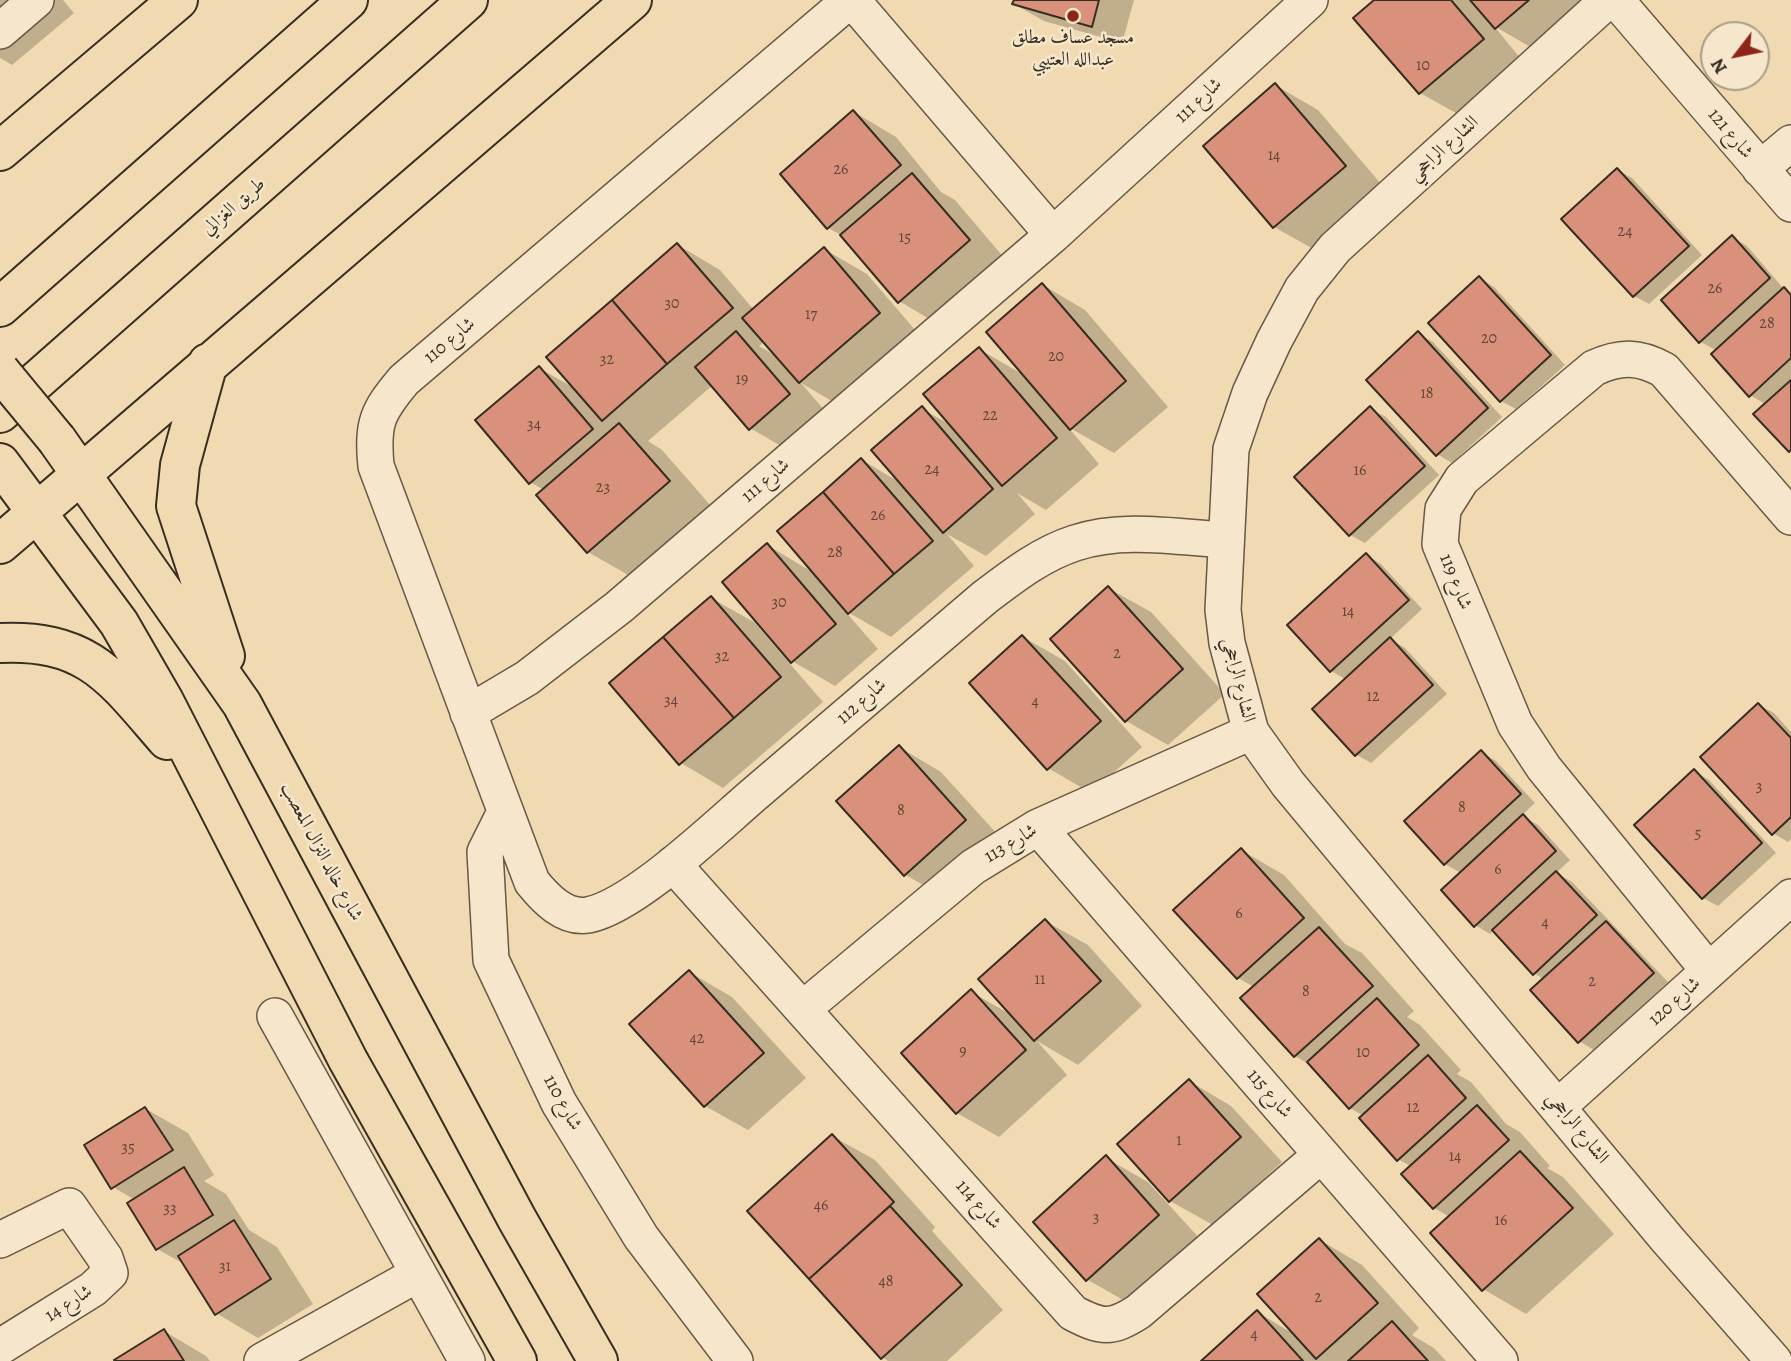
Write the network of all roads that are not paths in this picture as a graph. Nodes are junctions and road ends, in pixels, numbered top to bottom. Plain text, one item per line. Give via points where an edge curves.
1 (36, 0) edge
2 (178, 0) edge
3 (348, 0) edge
4 (468, 0) edge
5 (632, 0) edge
6 (851, 0) edge
7 (1310, 0) edge
8 (1608, 0) edge
9 (1616, 0) edge
10 (1274, 11) edge
11 (0, 31) edge
12 (42, 115) junction
13 (1791, 143) edge
14 (0, 151) edge
15 (0, 162) edge
16 (1760, 169) junction
17 (1791, 204) edge
18 (1053, 235) junction
19 (0, 307) edge
20 (208, 363) junction
21 (0, 371) edge
22 (0, 413) edge
23 (6, 470) edge
24 (82, 472) junction
25 (37, 512) junction
26 (1791, 517) edge
27 (1225, 540) junction
28 (0, 544) edge
29 (0, 643) edge
30 (242, 704) junction
31 (468, 713) junction
32 (1251, 732) junction
33 (202, 781) junction
34 (504, 814) junction
35 (1038, 827) junction
36 (673, 864) junction
37 (532, 882) joint
38 (1791, 897) edge
39 (1709, 971) junction
40 (804, 1008) junction
41 (275, 1016) dead end
42 (1559, 1106) junction
43 (1321, 1155) junction
44 (0, 1240) edge
45 (418, 1274) junction
46 (0, 1347) edge
47 (262, 1361) edge
48 (467, 1361) edge
49 (517, 1361) edge
50 (598, 1361) edge
51 (734, 1361) edge
52 (1500, 1361) edge
53 (1774, 1361) edge

1 - 11 street
2 - 12 main road
3 - 19 main road
4 - 22 main road, طريق الغزالي
5 - 20 main road
6 - 18 street
6 - 31 street, شارع 110 via 404,380 380,408 373,434 376,466
7 - 10 street, شارع 111
8 - 27 street, الشارع الراجحي via 1335,248 1301,289 1250,393 1231,449
9 - 16 street, شارع 121
10 - 18 street, شارع 111
12 - 14 main road
12 - 15 main road
13 - 16 street
16 - 17 street, شارع 121
18 - 31 street, شارع 111 via 577,641
20 - 24 main road
20 - 30 main road via 180,465 176,506
21 - 24 main road, شارع خالد النزال المعصب, bridge
23 - 25 main road
24 - 25 main road
24 - 30 main road, شارع خالد النزال المعصب
25 - 28 main road
25 - 33 main road via 119,623 164,701
26 - 39 street, شارع 119 via 1664,370 1629,358 1594,368 1462,479 1450,492 1440,526 1445,561 1515,724 1544,768
27 - 32 street, الشارع الراجحي via 1227,643
27 - 36 street, شارع 112 via 1132,534 1077,542 1029,564
29 - 33 main road via 36,642 83,655 117,683
30 - 50 main road, شارع خالد النزال المعصب via 510,1207
31 - 34 street, شارع 110
32 - 35 street, شارع 113
32 - 42 street, الشارع الراجحي via 1288,785
33 - 49 main road via 348,1060
34 - 37 street, شارع 110
34 - 51 street, شارع 110 via 485,852 491,960 559,1103 641,1237
35 - 40 street, شارع 113 via 973,867
35 - 43 street, شارع 115
36 - 37 street, شارع 112 via 610,909 585,916 548,901
36 - 40 street, 114 شارع
38 - 39 street, شارع 120
39 - 42 street, شارع 120
40 - 43 street, 114 شارع via 1073,1313 1097,1325 1119,1324 1138,1312
41 - 45 street
42 - 53 street, الشارع الراجحي
43 - 52 street, شارع 115
44 - 46 street, شارع 14 via 69,1206 105,1258 110,1273 93,1289
45 - 47 street
45 - 48 street

